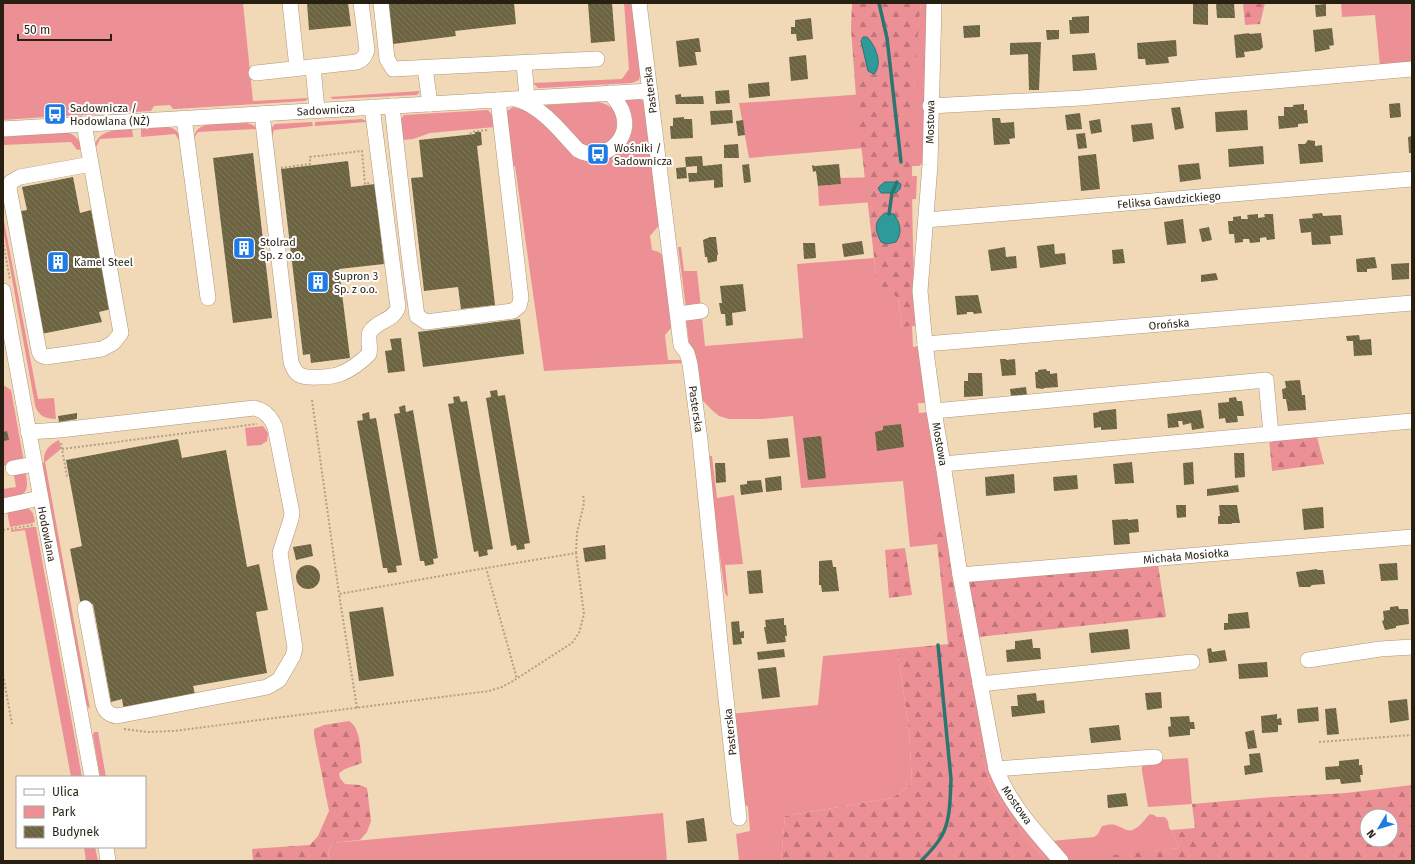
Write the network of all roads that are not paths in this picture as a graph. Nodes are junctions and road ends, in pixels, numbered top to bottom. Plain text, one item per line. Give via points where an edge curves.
1 (290, 3) edge
2 (361, 3) edge
3 (381, 3) edge
4 (640, 3) edge
5 (934, 3) edge
6 (597, 59) dead end
7 (524, 63) junction
8 (313, 67) junction
9 (297, 68) junction
10 (425, 68) junction
11 (1412, 69) edge
12 (256, 73) dead end
13 (650, 90) junction
14 (610, 93) junction
15 (522, 98) junction
16 (498, 100) junction
17 (430, 104) junction
18 (392, 106) junction
19 (930, 106) junction
20 (372, 107) junction
21 (317, 110) junction
22 (262, 114) junction
23 (184, 118) junction
24 (84, 124) junction
25 (3, 129) edge
26 (91, 164) junction
27 (1412, 178) edge
28 (926, 220) junction
29 (3, 291) edge
30 (208, 298) dead end
31 (1412, 303) edge
32 (701, 311) dead end
33 (678, 314) junction
34 (925, 344) junction
35 (10, 370) edge
36 (934, 411) junction
37 (1412, 421) edge
38 (28, 432) junction
39 (1271, 434) junction
40 (34, 464) junction
41 (943, 464) junction
42 (13, 468) dead end
43 (40, 498) junction
44 (3, 506) edge
45 (1412, 537) edge
46 (960, 575) junction
47 (85, 608) dead end
48 (1412, 647) edge
49 (1308, 660) dead end
50 (1192, 662) dead end
51 (980, 684) junction
52 (1155, 757) dead end
53 (996, 769) junction
54 (92, 776) edge
55 (739, 818) dead end
56 (106, 848) edge
57 (108, 861) edge
58 (1061, 861) edge

1 - 9 street
2 - 8 street via 367,50 365,57 357,62
3 - 10 street via 387,59 390,65 393,69
4 - 13 street, Pasterska
5 - 19 street, Mostowa
6 - 7 street
7 - 10 street
7 - 15 street
8 - 9 street
8 - 21 street
9 - 12 street
10 - 17 street
11 - 19 street via 1081,98
13 - 14 street, Sadownicza
13 - 33 street, Pasterska
14 - 15 street, Sadownicza
14 - 15 street via 622,110 624,132 618,144 605,152 592,155 578,150 541,111
15 - 16 street, Sadownicza
16 - 17 street, Sadownicza
16 - 18 street via 521,298 519,306 513,311 426,322 417,316
17 - 18 street, Sadownicza
18 - 20 street, Sadownicza
19 - 28 street, Mostowa
20 - 21 street, Sadownicza
20 - 22 street via 398,307 397,312 370,332 369,354 336,376 300,375 290,358
21 - 22 street, Sadownicza
22 - 23 street, Sadownicza
23 - 24 street, Sadownicza
23 - 30 street
24 - 25 street, Sadownicza
24 - 26 street
26 - 26 street via 20,177 11,182 9,188 39,351 46,357 102,349 113,343 121,332
27 - 28 street, Feliksa Gawdzickiego
28 - 34 street, Mostowa via 920,291
29 - 35 street, Hodowlana
31 - 34 street, Orońska
32 - 33 street
33 - 55 street, Pasterska via 681,345 690,364 700,440
34 - 36 street, Mostowa
35 - 38 street, Hodowlana
36 - 39 street via 1266,380
36 - 41 street, Mostowa
37 - 39 street
38 - 40 street, Hodowlana
38 - 47 street via 254,408 264,412 273,422 292,513 280,553 295,648 279,680 267,687 117,716 111,715 103,704
39 - 41 street
40 - 42 street
40 - 43 street, Hodowlana
41 - 46 street, Mostowa
43 - 44 street
43 - 54 street, Hodowlana
45 - 46 street, Michała Mosiołka
46 - 51 street, Mostowa
48 - 49 street
50 - 51 street
51 - 53 street, Mostowa
52 - 53 street
53 - 58 street, Mostowa via 1007,794
56 - 57 street

